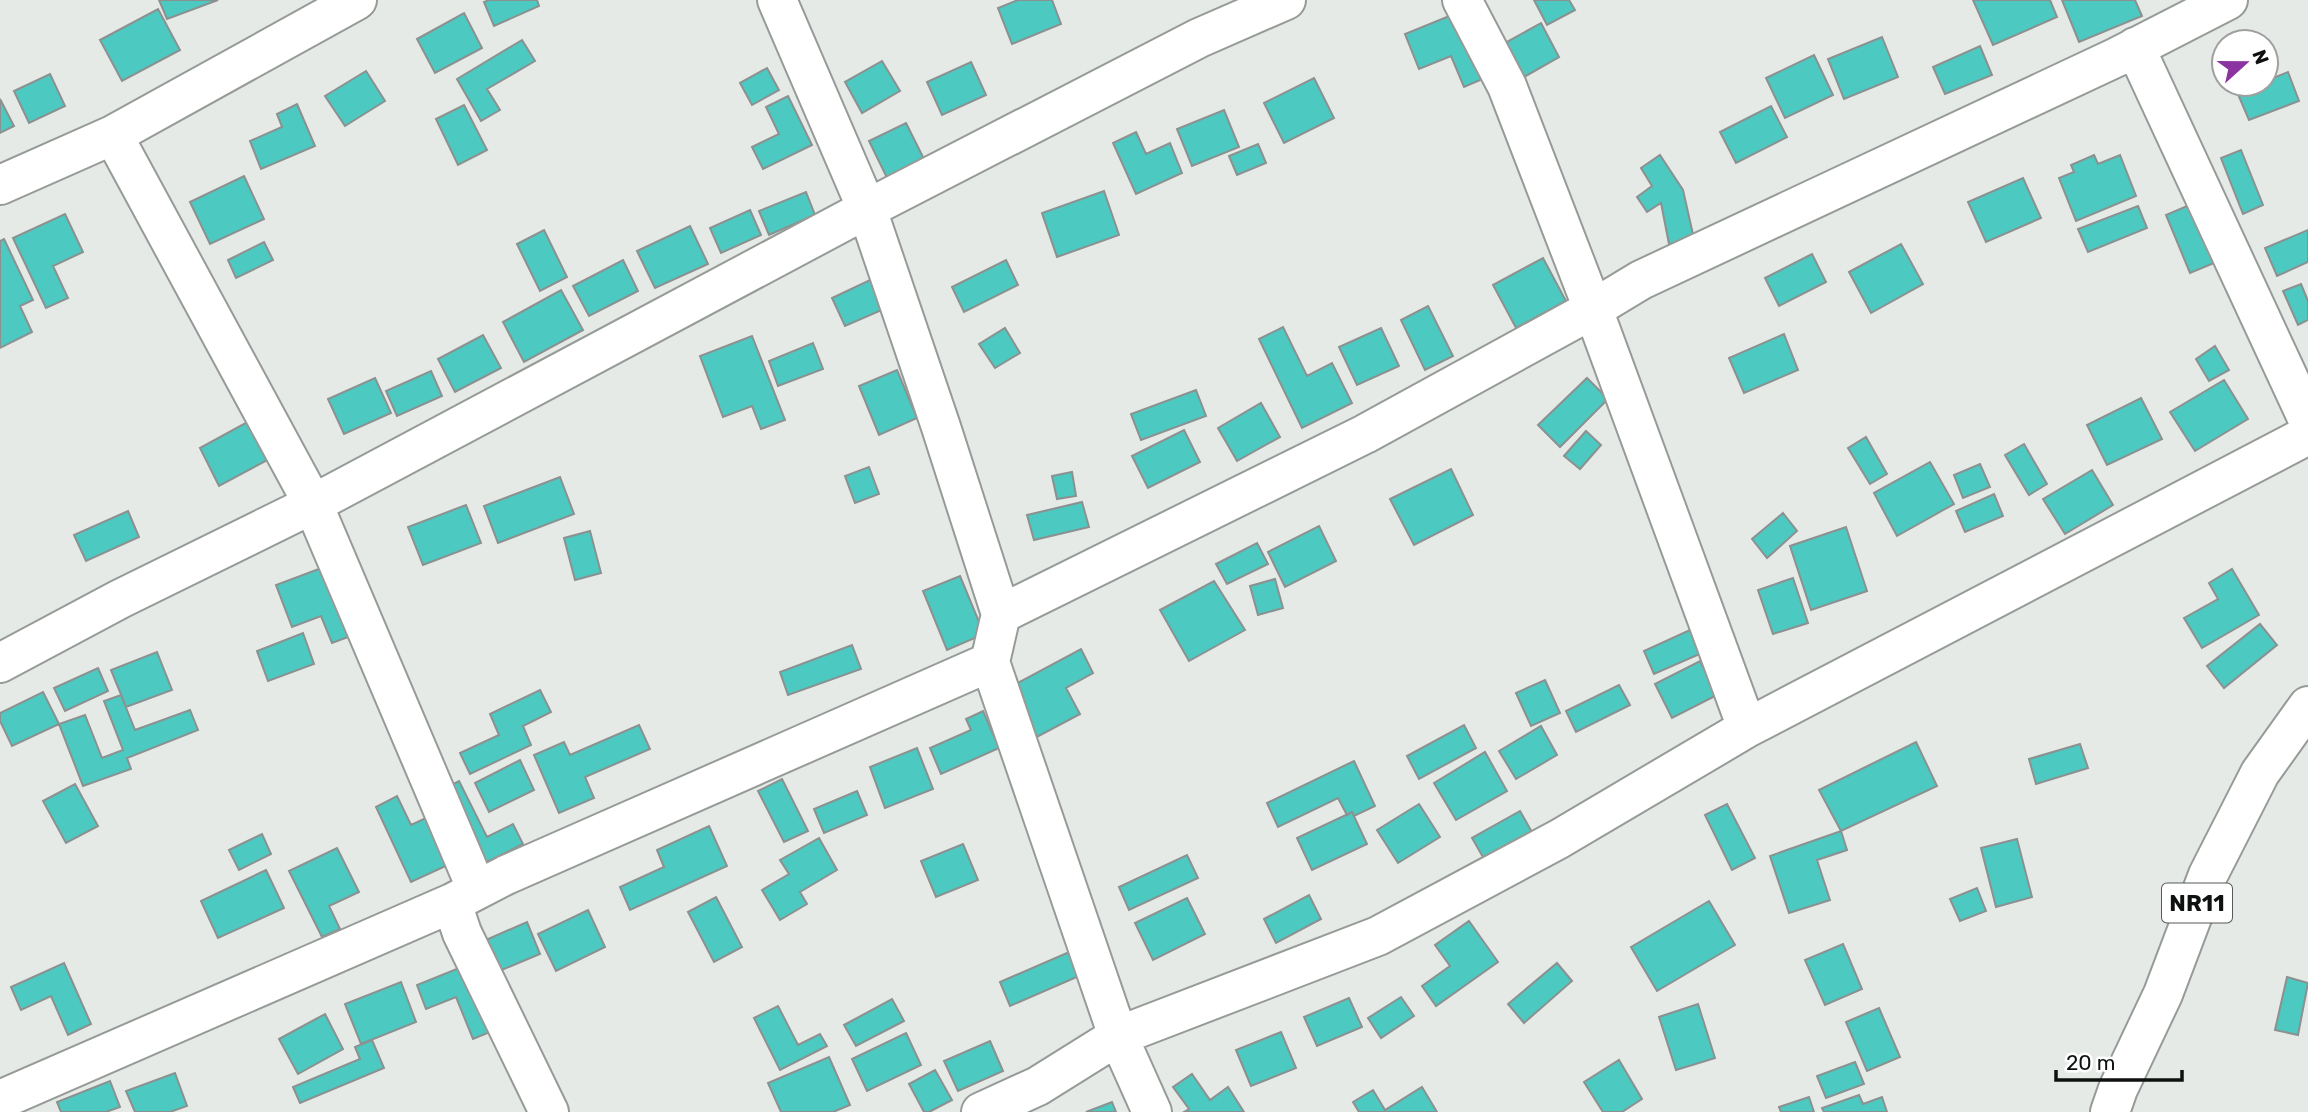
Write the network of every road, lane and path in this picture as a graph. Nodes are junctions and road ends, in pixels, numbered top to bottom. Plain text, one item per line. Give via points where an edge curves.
1 (358, 0) edge
2 (777, 0) edge
3 (1286, 0) edge
4 (1462, 0) edge
5 (2228, 0) edge
6 (2162, 14) edge
7 (2135, 47) junction
8 (113, 135) junction
9 (0, 185) edge
10 (867, 209) junction
11 (1593, 309) junction
12 (2308, 420) edge
13 (2308, 435) edge
14 (313, 504) junction
15 (1001, 614) junction
16 (990, 662) junction
17 (0, 663) edge
18 (2308, 706) edge
19 (1746, 728) junction
20 (464, 896) junction
21 (1118, 1036) junction
22 (0, 1100) edge
23 (550, 1112) edge
24 (982, 1112) edge
25 (1152, 1112) edge
26 (2110, 1112) edge

1 - 8 main road
2 - 10 main road
3 - 10 main road via 1199,38
4 - 11 main road via 1507,86
5 - 6 main road
6 - 7 main road
7 - 11 main road via 1653,274
7 - 12 main road
8 - 9 main road
8 - 14 main road
10 - 14 main road
10 - 15 main road
11 - 15 main road via 1365,433
11 - 19 main road
13 - 19 main road
14 - 17 main road via 120,598
14 - 20 main road
15 - 16 main road
16 - 20 main road
16 - 21 main road
18 - 26 main road, NR11 via 2260,773 2208,875
19 - 21 main road via 1559,839 1378,936
20 - 22 main road
20 - 23 main road via 463,933
21 - 24 main road via 1038,1086
21 - 25 main road

